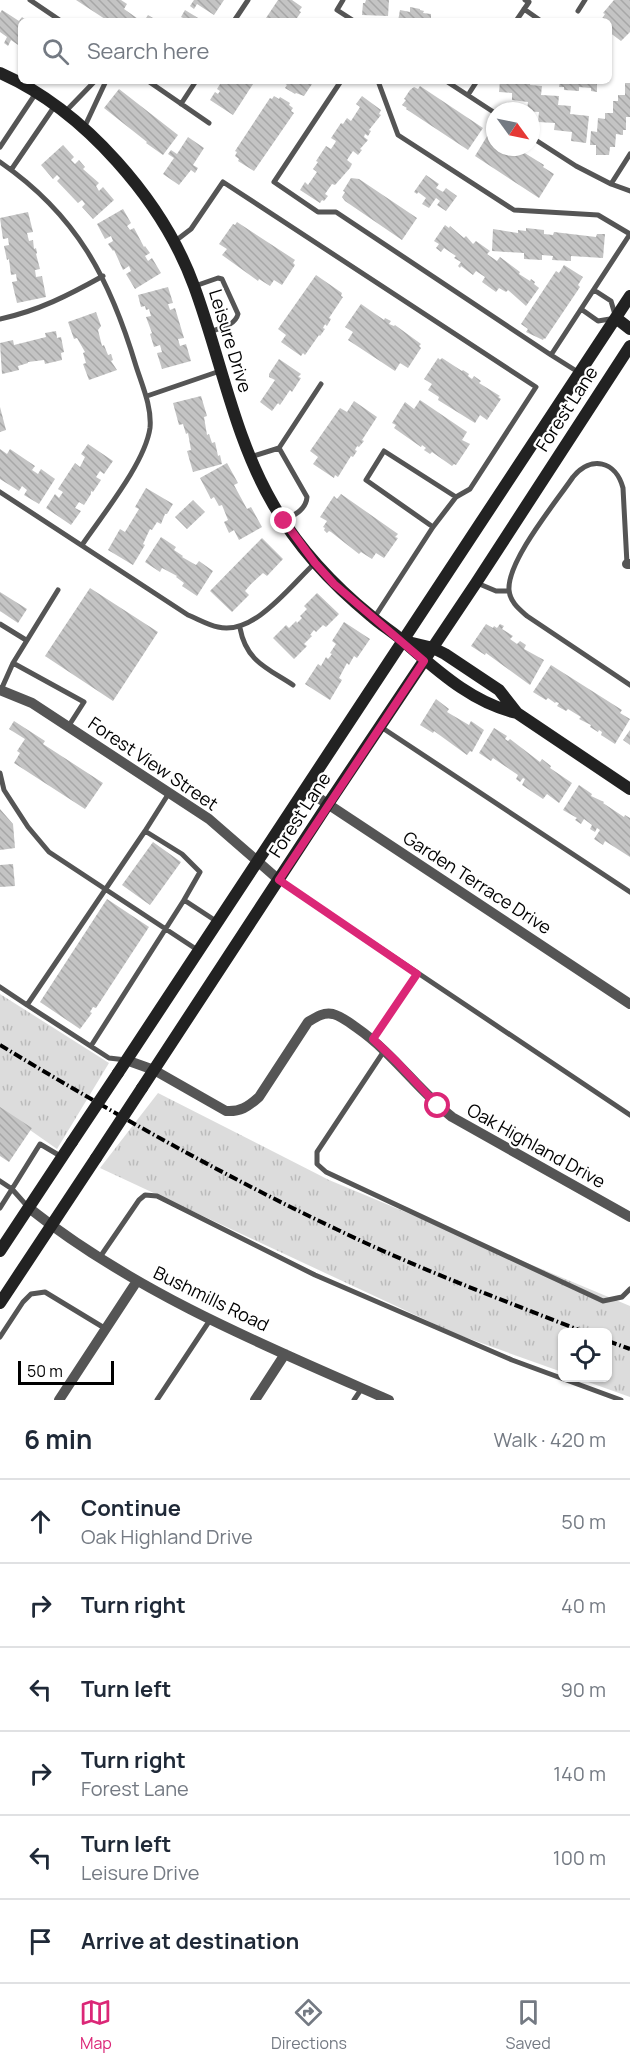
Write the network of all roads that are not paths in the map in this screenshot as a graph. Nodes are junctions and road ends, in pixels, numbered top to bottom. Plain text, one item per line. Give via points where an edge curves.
1 (30, 0) edge
2 (248, 0) edge
3 (343, 0) edge
4 (525, 0) edge
5 (585, 0) edge
6 (524, 9) junction
7 (578, 11) dead end
8 (56, 18) edge
9 (236, 18) edge
10 (349, 18) edge
11 (518, 18) edge
12 (537, 18) edge
13 (0, 73) edge
14 (18, 83) edge
15 (20, 84) edge
16 (91, 84) edge
17 (105, 84) edge
18 (152, 84) edge
19 (194, 84) edge
20 (339, 84) edge
21 (379, 84) edge
22 (451, 84) edge
23 (475, 84) edge
24 (36, 93) junction
25 (468, 95) junction
26 (181, 104) junction
27 (486, 107) edge
28 (60, 109) junction
29 (209, 123) dead end
30 (84, 129) junction
31 (540, 143) edge
32 (0, 147) edge
33 (630, 154) edge
34 (0, 162) edge
35 (11, 170) junction
36 (610, 184) junction
37 (630, 191) edge
38 (174, 242) junction
39 (102, 276) junction
40 (194, 286) junction
41 (594, 290) junction
42 (630, 296) edge
43 (581, 309) junction
44 (616, 318) junction
45 (0, 319) edge
46 (630, 328) edge
47 (209, 332) junction
48 (630, 346) edge
49 (551, 356) junction
50 (220, 371) junction
51 (579, 373) junction
52 (321, 384) dead end
53 (147, 396) junction
54 (279, 448) junction
55 (250, 457) junction
56 (0, 492) edge
57 (456, 497) junction
58 (284, 521) junction
59 (434, 527) junction
60 (82, 545) junction
61 (315, 563) junction
62 (628, 564) edge
63 (476, 583) junction
64 (58, 590) dead end
65 (509, 591) junction
66 (373, 619) junction
67 (0, 624) edge
68 (240, 628) junction
69 (26, 639) junction
70 (403, 641) junction
71 (433, 648) junction
72 (424, 661) junction
73 (13, 663) junction
74 (293, 685) dead end
75 (630, 685) edge
76 (0, 690) edge
77 (517, 713) junction
78 (68, 727) junction
79 (380, 727) junction
80 (0, 773) edge
81 (305, 789) junction
82 (630, 789) edge
83 (169, 793) junction
84 (328, 804) junction
85 (145, 831) junction
86 (257, 862) junction
87 (279, 880) junction
88 (105, 890) junction
89 (630, 892) edge
90 (184, 900) junction
91 (218, 922) junction
92 (165, 930) junction
93 (199, 951) junction
94 (417, 974) junction
95 (0, 987) edge
96 (630, 1004) edge
97 (27, 1005) junction
98 (373, 1039) junction
99 (91, 1046) junction
100 (385, 1050) junction
101 (126, 1060) junction
102 (154, 1070) junction
103 (630, 1115) edge
104 (62, 1157) junction
105 (0, 1181) edge
106 (12, 1189) junction
107 (0, 1208) edge
108 (29, 1208) junction
109 (630, 1217) edge
110 (51, 1226) junction
111 (0, 1251) edge
112 (100, 1257) junction
113 (137, 1281) junction
114 (630, 1289) edge
115 (0, 1303) edge
116 (210, 1318) junction
117 (106, 1329) junction
118 (0, 1337) edge
119 (285, 1354) junction
120 (362, 1388) junction
121 (59, 1400) edge
122 (157, 1400) edge
123 (255, 1400) edge
124 (354, 1400) edge
125 (389, 1400) edge
126 (621, 1400) edge

1 - 8 lane
2 - 9 lane
3 - 10 lane via 337,10
4 - 6 lane via 529,2
5 - 7 lane
6 - 11 lane
6 - 12 lane
13 - 14 main road, Leisure Drive
15 - 24 main road, Leisure Drive
16 - 28 lane
17 - 30 lane
18 - 26 lane
19 - 26 lane
20 - 49 lane via 274,182 318,212 336,212
21 - 41 lane via 398,135 514,210 598,215 630,234
22 - 25 lane
23 - 25 lane
24 - 28 main road, Leisure Drive
24 - 32 lane
25 - 27 lane
26 - 29 lane
28 - 30 main road, Leisure Drive
28 - 35 lane
30 - 38 main road, Leisure Drive via 140,189
31 - 36 lane
33 - 36 lane
34 - 35 lane
35 - 39 lane via 78,236
36 - 37 lane
38 - 40 main road, Leisure Drive
38 - 57 lane via 191,229 223,182 536,387 470,489
39 - 45 lane via 64,298
39 - 53 lane via 123,321
40 - 47 main road, Leisure Drive
40 - 47 lane via 222,279 238,314 237,320
41 - 43 lane
41 - 44 lane via 611,301
42 - 44 main road, Forest Lane
43 - 44 lane via 598,321
43 - 49 lane
44 - 46 main road
44 - 51 main road, Forest Lane
47 - 50 main road, Leisure Drive
48 - 63 main road, Forest Lane
49 - 51 lane
50 - 53 lane
50 - 55 main road, Leisure Drive
51 - 70 main road, Forest Lane
52 - 54 lane
53 - 60 lane via 150,426 140,460
54 - 55 lane
54 - 58 lane via 307,497 301,510
55 - 58 main road, Leisure Drive
56 - 60 lane
57 - 59 lane
57 - 59 lane via 384,451 366,480
58 - 61 main road, Leisure Drive
59 - 66 lane
60 - 68 lane via 188,615 219,628
61 - 66 main road, Leisure Drive
61 - 68 lane via 256,620
62 - 65 lane via 620,478 607,465 586,465 578,470 518,558
63 - 65 lane via 496,591
63 - 71 main road, Forest Lane
64 - 69 lane
65 - 75 lane via 516,607 527,616
66 - 70 main road, Leisure Drive
67 - 69 lane
68 - 74 lane via 242,642 260,664
69 - 73 lane
70 - 71 main road, Leisure Drive
70 - 72 main road, Leisure Drive
70 - 81 main road, Forest Lane
71 - 72 main road, Forest Lane
71 - 77 main road, Leisure Drive via 498,690
72 - 77 main road, Leisure Drive via 487,704
72 - 79 main road, Forest Lane
73 - 76 lane
73 - 78 lane via 84,702
76 - 78 street, Forest View Street via 32,703
77 - 82 main road, Leisure Drive
78 - 83 street, Forest View Street
79 - 84 main road, Forest Lane
79 - 89 lane
80 - 88 lane via 4,790 49,852
81 - 84 street, Garden Terrace Drive
81 - 86 main road, Forest Lane
83 - 85 lane
83 - 86 street, Forest View Street via 209,819
84 - 87 main road, Forest Lane
84 - 96 street, Garden Terrace Drive
85 - 88 lane
85 - 90 lane via 182,854 200,872
86 - 87 street, Forest View Street
86 - 91 main road, Forest Lane
87 - 94 lane
87 - 102 main road, Forest Lane
88 - 92 lane
88 - 97 lane
90 - 91 lane
90 - 92 lane
91 - 93 main road, Forest Lane
92 - 93 lane
92 - 99 lane
93 - 101 main road, Forest Lane
94 - 98 lane
94 - 103 lane
95 - 97 lane
97 - 99 lane
98 - 100 street, Oak Highland Drive
98 - 102 street, Oak Highland Drive via 333,1014 319,1014 308,1022 259,1097 236,1112 226,1111
99 - 101 lane via 109,1058
100 - 109 street, Oak Highland Drive via 452,1117
100 - 114 lane via 317,1152 317,1164 326,1172 603,1301 622,1297
101 - 102 street, Oak Highland Drive
101 - 104 main road, Forest Lane, bridge
102 - 110 main road, Forest Lane, bridge
104 - 106 lane via 40,1144
104 - 108 main road, Forest Lane
105 - 106 lane
106 - 107 lane
106 - 108 lane
108 - 110 street, Bushmills Road
108 - 111 main road, Forest Lane
110 - 112 street, Bushmills Road
110 - 115 main road, Forest Lane
112 - 113 street, Bushmills Road
112 - 126 lane via 139,1200 145,1195 157,1196 326,1280 512,1360
113 - 116 street, Bushmills Road
113 - 117 street
116 - 119 street, Bushmills Road
116 - 122 lane
117 - 118 lane via 45,1292 31,1294
117 - 121 street
119 - 120 street, Bushmills Road
119 - 123 street
120 - 124 lane
120 - 125 street, Bushmills Road

